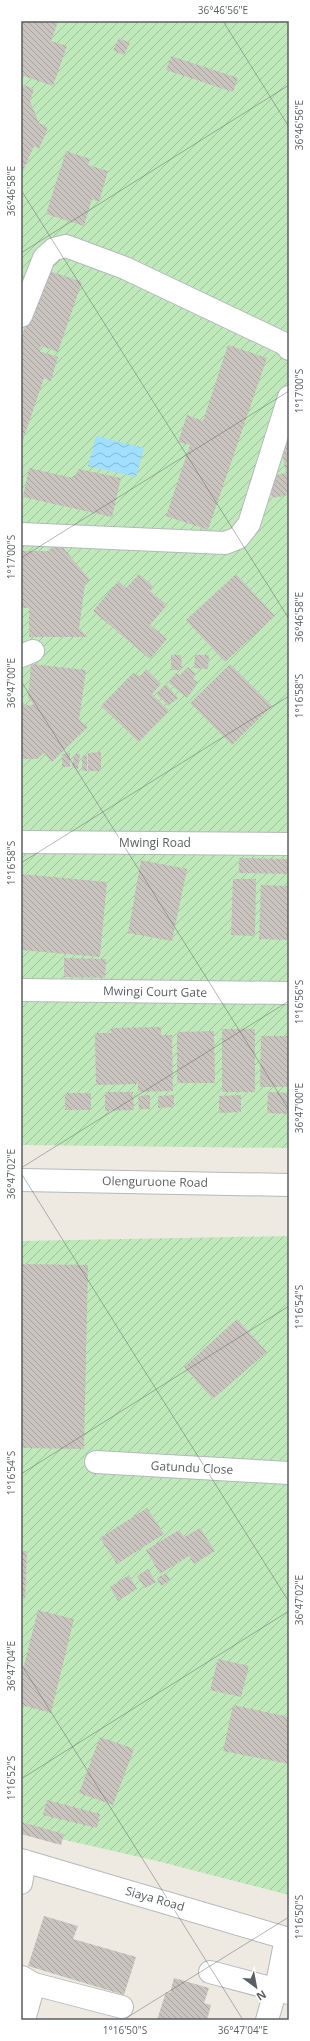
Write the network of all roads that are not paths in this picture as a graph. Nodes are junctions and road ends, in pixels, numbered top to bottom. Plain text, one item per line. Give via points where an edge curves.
1 (21, 316) edge
2 (289, 349) edge
3 (289, 397) edge
4 (21, 534) edge
5 (21, 842) edge
6 (289, 844) edge
7 (21, 990) edge
8 (289, 994) edge
9 (21, 1180) edge
10 (289, 1186) edge
11 (96, 1462) dead end
12 (289, 1473) edge
13 (23, 1861) edge
14 (21, 1883) edge
15 (288, 1938) edge
16 (210, 1972) dead end
17 (27, 1980) edge
18 (282, 1991) edge
19 (122, 2007) dead end
20 (24, 2020) edge
21 (267, 2020) edge

1 - 2 street via 44,258 54,249 66,246 132,271 285,344
3 - 4 street via 249,524 238,538 225,543
5 - 6 street, Mwingi Road
7 - 8 street, Mwingi Court Gate
9 - 10 street, Olenguruone Road
11 - 12 street, Gatundu Close
13 - 14 street
13 - 15 street, Siaya Road
15 - 18 street
16 - 18 street
17 - 19 street
17 - 20 street
18 - 21 street

